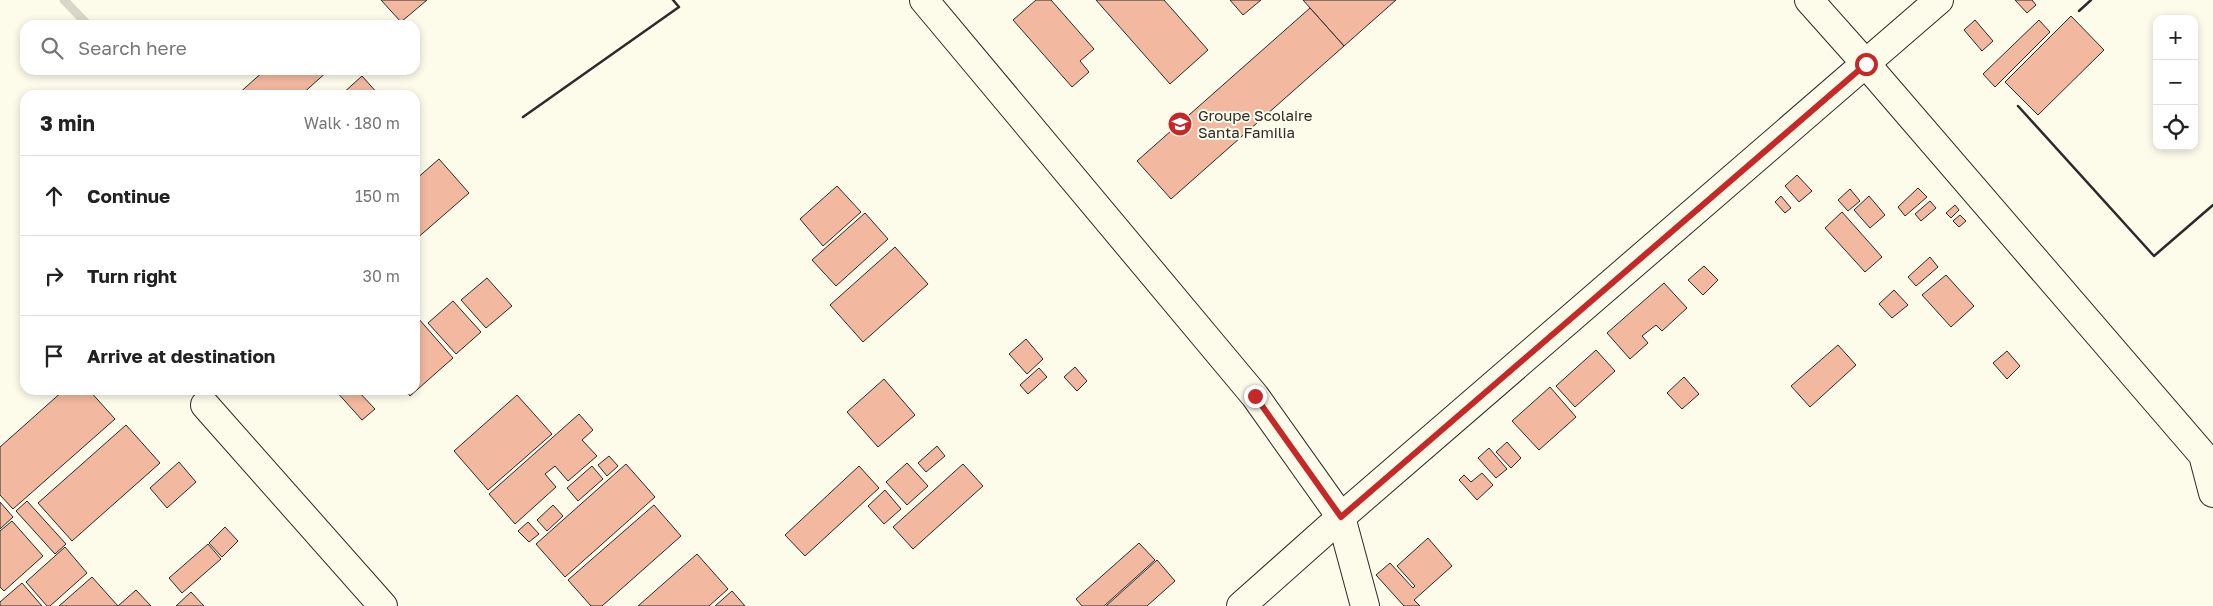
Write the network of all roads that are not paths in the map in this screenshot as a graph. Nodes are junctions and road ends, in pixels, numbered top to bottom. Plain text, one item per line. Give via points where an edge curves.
1 (924, 0) edge
2 (1809, 0) edge
3 (1939, 0) edge
4 (1866, 64) junction
5 (205, 405) dead end
6 (2213, 493) edge
7 (1341, 517) junction
8 (383, 606) edge
9 (1241, 606) edge
10 (1365, 606) edge

1 - 7 street via 1255,396
2 - 4 street
3 - 4 street
4 - 6 street via 2203,455
4 - 7 street
5 - 8 street
7 - 9 street
7 - 10 street

